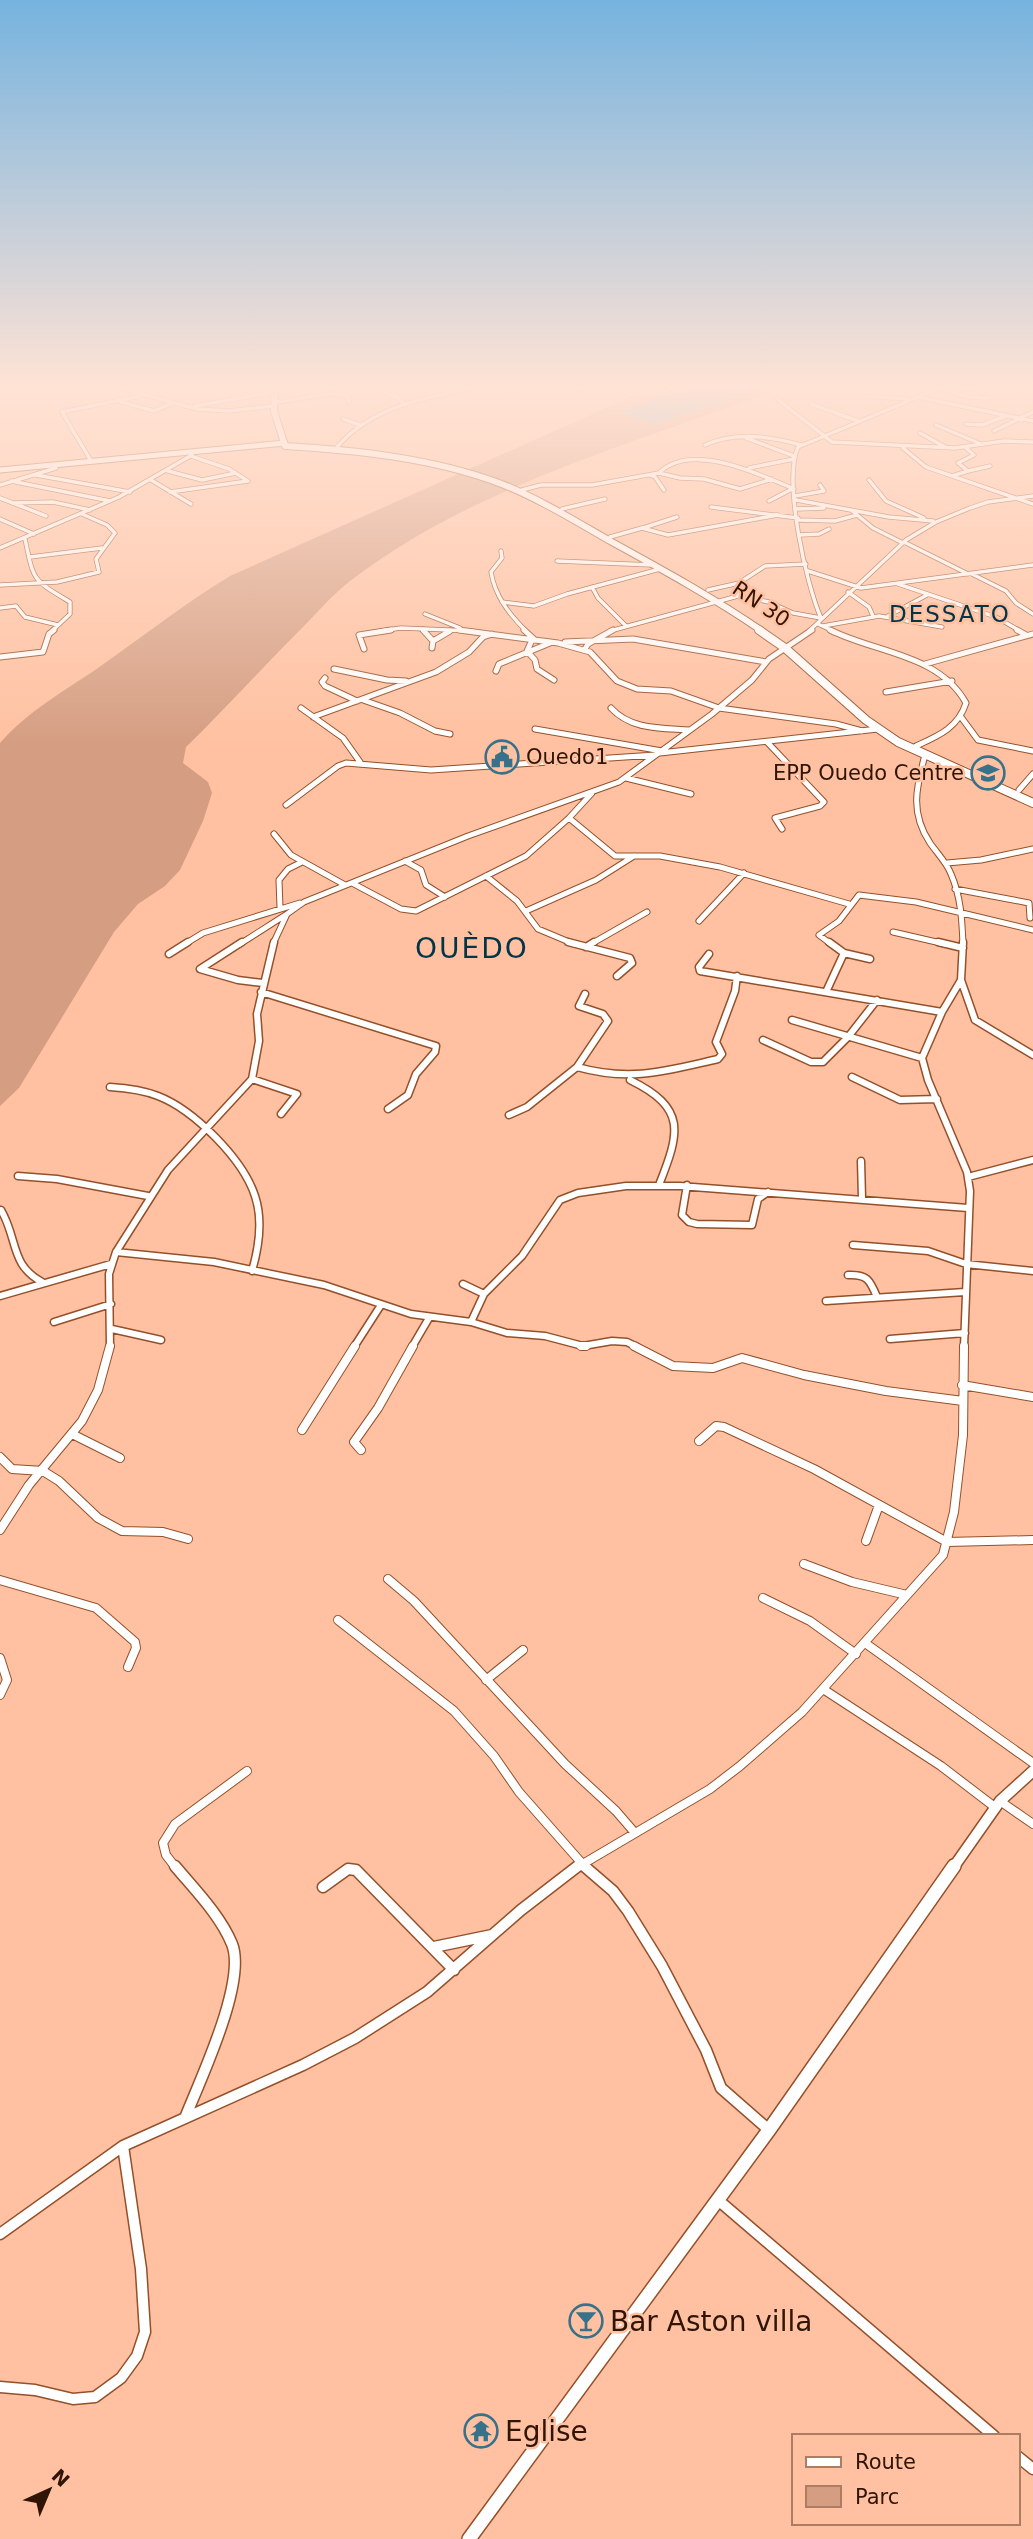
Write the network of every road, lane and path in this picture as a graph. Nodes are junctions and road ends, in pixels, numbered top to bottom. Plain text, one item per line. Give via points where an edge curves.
1 (21, 506) edge
2 (73, 506) edge
3 (98, 506) edge
4 (548, 506) edge
5 (557, 506) edge
6 (573, 506) edge
7 (826, 506) edge
8 (837, 506) edge
9 (899, 506) edge
10 (975, 506) edge
11 (711, 507) dead end
12 (847, 508) junction
13 (562, 509) junction
14 (796, 509) joint
15 (90, 510) junction
16 (82, 514) junction
17 (778, 515) junction
18 (857, 515) junction
19 (46, 516) dead end
20 (677, 517) dead end
21 (0, 519) edge
22 (798, 519) junction
23 (934, 521) junction
24 (642, 528) junction
25 (829, 529) dead end
26 (34, 534) junction
27 (800, 535) junction
28 (610, 537) junction
29 (25, 538) junction
30 (0, 541) edge
31 (904, 542) junction
32 (13, 543) junction
33 (0, 548) edge
34 (102, 548) junction
35 (501, 551) dead end
36 (30, 557) junction
37 (557, 561) dead end
38 (806, 564) junction
39 (652, 565) junction
40 (1033, 565) edge
41 (660, 569) junction
42 (808, 571) junction
43 (969, 573) junction
44 (38, 583) junction
45 (739, 583) junction
46 (894, 583) junction
47 (0, 585) edge
48 (592, 587) junction
49 (854, 588) junction
50 (708, 590) junction
51 (848, 592) junction
52 (927, 595) junction
53 (738, 596) junction
54 (502, 601) junction
55 (723, 601) junction
56 (0, 608) edge
57 (425, 614) dead end
58 (1033, 614) edge
59 (873, 616) junction
60 (888, 617) junction
61 (821, 623) junction
62 (58, 625) junction
63 (626, 626) junction
64 (942, 627) dead end
65 (619, 628) junction
66 (454, 629) junction
67 (463, 629) junction
68 (423, 630) junction
69 (486, 633) junction
70 (1033, 634) edge
71 (1026, 635) junction
72 (633, 639) junction
73 (534, 640) junction
74 (594, 640) junction
75 (556, 643) junction
76 (788, 646) junction
77 (364, 649) dead end
78 (585, 649) junction
79 (527, 651) junction
80 (0, 657) edge
81 (766, 662) junction
82 (924, 664) junction
83 (334, 669) dead end
84 (496, 671) dead end
85 (325, 678) dead end
86 (554, 680) dead end
87 (412, 681) junction
88 (952, 681) junction
89 (886, 692) dead end
90 (360, 701) junction
91 (301, 708) dead end
92 (611, 708) dead end
93 (719, 708) junction
94 (313, 717) junction
95 (961, 717) junction
96 (535, 729) dead end
97 (878, 729) junction
98 (689, 730) junction
99 (862, 731) junction
100 (450, 734) dead end
101 (767, 742) junction
102 (916, 746) junction
103 (1033, 751) edge
104 (659, 753) junction
105 (925, 755) junction
106 (360, 762) junction
107 (1033, 774) edge
108 (626, 778) junction
109 (1018, 790) junction
110 (592, 792) junction
111 (691, 794) dead end
112 (1033, 797) edge
113 (1033, 803) edge
114 (286, 805) dead end
115 (569, 818) junction
116 (782, 829) dead end
117 (274, 834) dead end
118 (1033, 849) edge
119 (637, 854) junction
120 (405, 861) junction
121 (302, 862) junction
122 (947, 863) junction
123 (744, 873) junction
124 (486, 876) junction
125 (349, 884) junction
126 (955, 889) junction
127 (445, 897) junction
128 (304, 902) junction
129 (849, 904) junction
130 (280, 908) junction
131 (526, 911) junction
132 (647, 912) dead end
133 (962, 912) junction
134 (287, 914) junction
135 (1030, 918) dead end
136 (699, 921) dead end
137 (1033, 930) edge
138 (893, 932) dead end
139 (585, 947) junction
140 (963, 948) junction
141 (844, 953) junction
142 (169, 954) dead end
143 (709, 954) dead end
144 (870, 959) dead end
145 (737, 975) junction
146 (617, 976) dead end
147 (961, 980) junction
148 (263, 983) junction
149 (261, 992) junction
150 (826, 992) junction
151 (585, 994) dead end
152 (877, 1000) junction
153 (942, 1012) junction
154 (792, 1020) dead end
155 (848, 1037) junction
156 (763, 1040) dead end
157 (1033, 1055) edge
158 (922, 1058) junction
159 (577, 1068) junction
160 (852, 1077) dead end
161 (251, 1079) junction
162 (628, 1079) junction
163 (110, 1087) dead end
164 (937, 1099) junction
165 (388, 1109) dead end
166 (281, 1114) dead end
167 (509, 1115) dead end
168 (203, 1128) junction
169 (1033, 1160) edge
170 (861, 1161) dead end
171 (18, 1176) dead end
172 (968, 1177) junction
173 (659, 1185) junction
174 (687, 1185) junction
175 (769, 1191) junction
176 (149, 1196) junction
177 (862, 1198) junction
178 (968, 1208) junction
179 (1, 1210) edge
180 (853, 1245) dead end
181 (116, 1252) junction
182 (111, 1264) junction
183 (966, 1264) junction
184 (253, 1271) junction
185 (1033, 1271) edge
186 (848, 1275) dead end
187 (42, 1282) junction
188 (463, 1284) dead end
189 (965, 1292) junction
190 (484, 1294) junction
191 (0, 1296) edge
192 (877, 1297) junction
193 (826, 1301) dead end
194 (111, 1304) junction
195 (381, 1304) junction
196 (429, 1318) junction
197 (54, 1322) dead end
198 (471, 1322) junction
199 (112, 1329) junction
200 (965, 1332) junction
201 (890, 1339) dead end
202 (162, 1340) dead end
203 (962, 1385) junction
204 (1033, 1397) edge
205 (963, 1401) junction
206 (302, 1430) dead end
207 (72, 1434) junction
208 (699, 1441) dead end
209 (360, 1450) dead end
210 (0, 1457) edge
211 (120, 1458) dead end
212 (43, 1471) junction
213 (879, 1505) junction
214 (0, 1530) edge
215 (188, 1539) dead end
216 (1033, 1540) edge
217 (866, 1541) dead end
218 (947, 1542) junction
219 (804, 1564) dead end
220 (388, 1579) dead end
221 (0, 1580) edge
222 (908, 1595) junction
223 (763, 1598) dead end
224 (338, 1620) dead end
225 (865, 1643) junction
226 (523, 1650) dead end
227 (856, 1654) junction
228 (0, 1658) edge
229 (128, 1667) dead end
230 (486, 1680) junction
231 (824, 1689) junction
232 (0, 1695) edge
233 (1033, 1763) edge
234 (247, 1770) dead end
235 (1033, 1771) edge
236 (998, 1805) junction
237 (1033, 1824) edge
238 (635, 1833) junction
239 (581, 1864) junction
240 (323, 1887) dead end
241 (495, 1934) junction
242 (434, 1947) junction
243 (454, 1970) junction
244 (185, 2118) junction
245 (769, 2130) junction
246 (122, 2146) junction
247 (717, 2199) junction
248 (0, 2234) edge
249 (0, 2387) edge
250 (992, 2434) edge
251 (1019, 2458) edge
252 (1033, 2469) edge
253 (469, 2539) edge

1 - 19 street
2 - 15 street
3 - 15 street
4 - 39 main road, RN 30
5 - 13 main road, RN 30 / RN 30
6 - 13 street
7 - 14 street
8 - 12 street
9 - 23 street
10 - 23 street
11 - 17 street
12 - 18 street
12 - 23 street
13 - 28 main road, RN 30 / RN 30
14 - 22 street
15 - 16 street
16 - 26 street
16 - 34 street via 113,529 115,533
17 - 22 street
17 - 24 street via 667,535
18 - 22 street via 835,523
18 - 31 street
20 - 24 street
21 - 26 street
22 - 27 street
23 - 31 street
24 - 28 street
25 - 27 street
26 - 29 street
27 - 38 street
28 - 50 main road, RN 30 / RN 30
29 - 32 street
29 - 36 street
30 - 32 street
31 - 43 street
31 - 49 street
32 - 33 street
34 - 36 street
34 - 44 street via 96,559 99,572
35 - 54 street via 502,558 491,572
36 - 44 street
37 - 39 street
38 - 42 street
38 - 45 street via 761,567
39 - 41 main road, RN 30
40 - 43 street
41 - 48 street
41 - 55 main road, RN 30
42 - 49 street
42 - 61 street
43 - 46 street
43 - 58 street via 1006,591
44 - 47 street
44 - 62 street via 70,602 70,614
45 - 50 street
45 - 53 street
46 - 49 street
46 - 52 street
48 - 54 street via 530,607
48 - 63 street
49 - 51 street
50 - 55 main road, RN 30 / RN 30
51 - 59 street via 869,607
51 - 61 street
52 - 60 street
52 - 71 street via 996,617
53 - 55 street
53 - 61 street via 769,602
54 - 73 street
55 - 63 street
55 - 76 main road, RN 30
56 - 62 street via 16,606 25,617
57 - 67 street
59 - 60 street
59 - 61 street
60 - 64 street
61 - 76 street
61 - 82 street via 844,638
62 - 80 street via 43,652
63 - 65 street
65 - 72 street
65 - 74 street
66 - 67 street
66 - 68 street
66 - 68 street via 432,644
67 - 69 street
68 - 77 street via 401,628 362,635
69 - 73 street
69 - 87 street via 459,659
70 - 71 street
71 - 82 street
72 - 74 street
72 - 81 street
73 - 75 street
73 - 79 street
74 - 75 street
74 - 78 street
75 - 78 street
75 - 79 street
76 - 81 street
76 - 97 main road, RN 30
76 - 102 main road, RN 30 / RN 30 via 872,718
78 - 93 street via 626,685 671,691
79 - 84 street via 499,664
79 - 86 street via 537,669
81 - 93 street
82 - 88 street
83 - 87 street
85 - 90 street via 321,682 325,686
87 - 90 street
88 - 89 street
88 - 95 street via 966,703
90 - 94 street
90 - 100 street
91 - 94 street
92 - 98 street via 638,724
93 - 98 street
93 - 99 street
94 - 106 street via 343,738
95 - 102 street via 950,729
95 - 103 street via 978,740
96 - 104 street
97 - 99 street
97 - 105 main road, RN 30
98 - 104 street
99 - 101 street
101 - 104 street
101 - 116 street via 824,802 778,817 775,820
102 - 109 main road, RN 30 / RN 30
104 - 106 street via 432,770
104 - 108 street
105 - 113 main road, RN 30
105 - 122 street via 915,810 921,829
106 - 114 street via 338,766
107 - 109 street
108 - 110 street
108 - 111 street
109 - 112 main road, RN 30 / RN 30
110 - 115 street
110 - 120 street
115 - 119 street via 615,856
115 - 124 street via 526,856
117 - 121 street
118 - 122 street
119 - 123 street
119 - 131 street via 596,880
120 - 125 street
120 - 127 street via 423,873 426,885
121 - 125 street
121 - 130 street via 279,880
122 - 126 street
123 - 129 street
123 - 136 street
124 - 127 street
124 - 131 street
125 - 127 street via 411,912
125 - 128 street
126 - 133 street
126 - 135 street via 1029,903
128 - 130 street
128 - 134 street
129 - 133 street via 856,895 872,895
129 - 141 street via 839,922 819,935
130 - 142 street via 203,933
131 - 139 street via 537,929
132 - 139 street
133 - 137 street
133 - 140 street
134 - 148 street via 277,932
134 - 148 street via 200,969
138 - 140 street
139 - 146 street via 633,960
140 - 147 street
141 - 144 street
141 - 150 street
143 - 145 street via 698,969
145 - 150 street
145 - 162 street via 716,1042 722,1057
147 - 153 street
147 - 157 street via 975,1020
148 - 149 street
149 - 161 street via 257,1059
149 - 165 street via 436,1046 408,1095
150 - 152 street
151 - 159 street via 579,1006 603,1014 608,1021
152 - 153 street
152 - 155 street
153 - 158 street
154 - 155 street
155 - 156 street via 818,1063
155 - 158 street
158 - 164 street
159 - 162 street
159 - 167 street via 527,1107
160 - 164 street via 900,1100
161 - 166 street via 297,1094
161 - 168 street
162 - 173 street via 655,1094 671,1114 671,1149
163 - 168 street via 164,1098
164 - 172 street
168 - 176 street
168 - 184 street via 252,1187 260,1237
169 - 172 street
170 - 177 street
171 - 176 street
172 - 178 street
173 - 174 street
173 - 190 street via 568,1195 531,1245
174 - 175 street
174 - 175 street via 682,1215 697,1224 752,1225 758,1199
175 - 177 street
176 - 181 street
177 - 178 street
178 - 183 street
179 - 187 street via 11,1227 15,1258
180 - 183 street via 928,1251
181 - 182 street
181 - 184 street via 214,1262
182 - 187 street
182 - 194 street
183 - 185 street
183 - 189 street
184 - 195 street via 324,1285
186 - 192 street via 865,1275
187 - 191 street
188 - 190 street
189 - 192 street
189 - 200 street
190 - 198 street
192 - 193 street
194 - 197 street
194 - 199 street
195 - 196 street
195 - 206 street
196 - 198 street
196 - 209 street via 379,1408 356,1436 354,1442
198 - 205 street via 583,1346 627,1342 673,1366 713,1368 742,1359 877,1389
199 - 202 street
199 - 207 street via 98,1390
200 - 201 street
200 - 203 street
203 - 204 street
203 - 205 street
205 - 218 street via 961,1464
207 - 211 street
207 - 212 street
208 - 213 street via 716,1426 724,1427
210 - 212 street via 18,1471
212 - 214 street
212 - 215 street via 110,1526
213 - 217 street
213 - 218 street
216 - 218 street
218 - 222 street via 943,1555
219 - 222 street via 852,1582
220 - 230 street
221 - 229 street via 105,1614 135,1643
222 - 225 street
223 - 227 street via 810,1621
224 - 239 street via 460,1718
225 - 227 street
225 - 233 street
226 - 230 street
227 - 231 street
228 - 232 street via 7,1680
230 - 238 street
231 - 236 street
231 - 238 street via 794,1720 710,1789
234 - 244 street via 175,1824 163,1843 166,1854 220,1925 233,1948 236,1970
235 - 236 street
236 - 237 street
236 - 245 street
238 - 239 street
239 - 241 street
239 - 245 street via 628,1911 695,2028 721,2088
240 - 242 street via 348,1868 356,1870
241 - 242 street
241 - 243 street
242 - 243 street
243 - 244 street via 355,2038
244 - 246 street
245 - 247 street
246 - 248 street
246 - 249 street via 141,2269 145,2332 137,2356 121,2378 95,2397 73,2399
247 - 250 street
247 - 253 street
251 - 252 street

